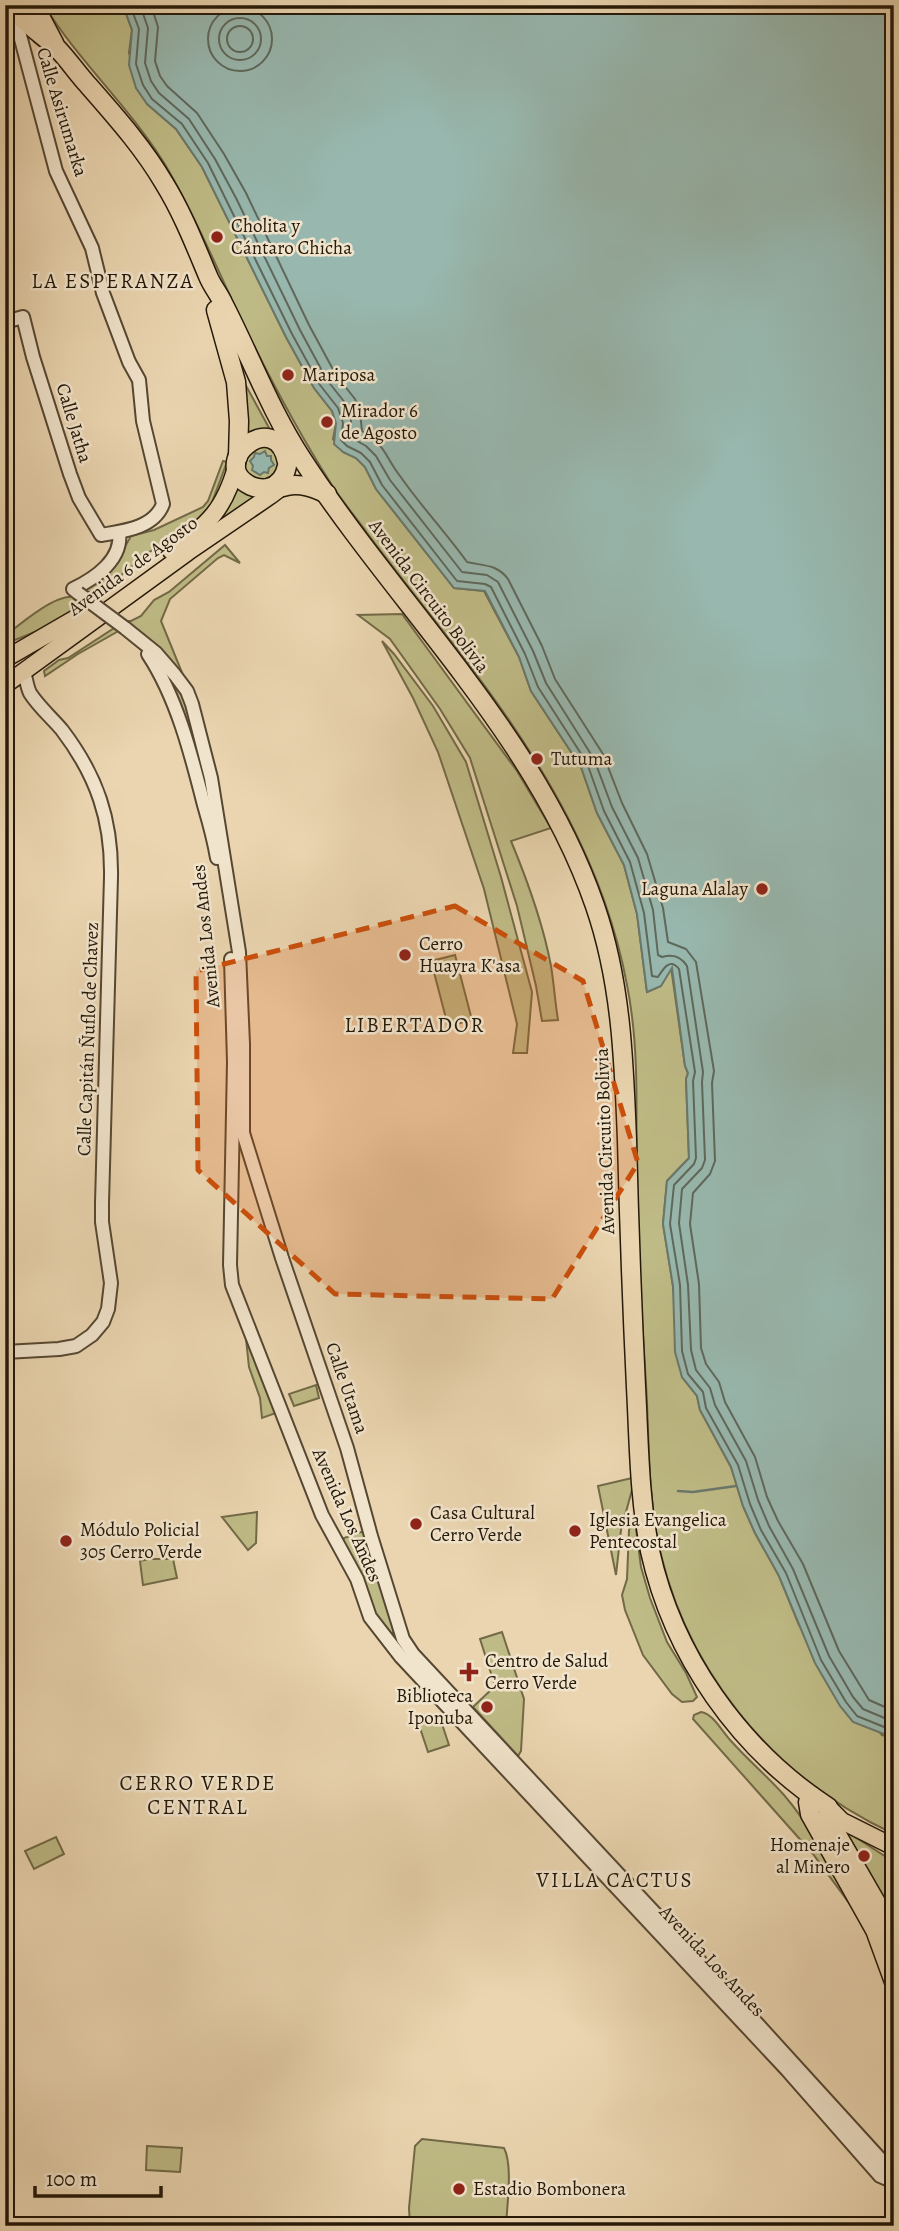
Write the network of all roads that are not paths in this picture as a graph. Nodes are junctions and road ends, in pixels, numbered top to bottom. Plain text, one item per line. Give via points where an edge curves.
1 (34, 5) edge
2 (10, 7) edge
3 (55, 46) junction
4 (211, 282) junction
5 (5, 322) edge
6 (237, 460) junction
7 (283, 462) junction
8 (327, 494) junction
9 (119, 532) junction
10 (140, 642) junction
11 (5, 659) edge
12 (24, 672) junction
13 (5, 685) edge
14 (238, 1129) junction
15 (5, 1352) edge
16 (413, 1654) joint
17 (812, 1796) junction
18 (828, 1807) junction
19 (894, 1837) edge
20 (894, 1847) edge
21 (894, 1942) edge
22 (894, 1982) edge
23 (894, 2174) edge
24 (894, 2182) edge

1 - 3 highway, Avenida Circuito Bolivia
2 - 3 highway, Avenida Circuito Bolivia
2 - 9 street, Calle Asirumarka via 56,171 92,248 103,293 139,380 143,421 163,504 159,514 146,523
3 - 4 highway, Avenida Circuito Bolivia via 166,185
4 - 6 highway, Avenida Circuito Bolivia via 237,390
4 - 7 highway, Avenida Circuito Bolivia via 223,301
5 - 9 street, Calle Jatha via 23,317 79,498 102,534
6 - 7 highway via 243,447 263,438
6 - 7 highway via 240,475 256,487
6 - 11 main road, Avenida 6 de Agosto via 225,498 204,527 76,620
7 - 8 highway, Avenida Circuito Bolivia
7 - 8 highway via 297,485
7 - 12 main road, Avenida 6 de Agosto via 199,544
8 - 17 highway, Avenida Circuito Bolivia via 520,754 563,826 583,872 609,952 620,1022 641,1492 650,1550 673,1624 715,1698 762,1754
9 - 10 street, Avenida Los Andes, bridge via 121,545 115,556 76,591
10 - 14 street, Avenida Los Andes via 165,683 178,716 216,851 232,964
10 - 14 street, Avenida Los Andes via 156,653 187,691 211,778 240,962 243,1044
12 - 13 main road, Avenida 6 de Agosto
12 - 15 street, Calle Capitán Ñuflo de Chavez via 29,692 84,763 108,825 111,877 102,1222 111,1297 103,1322 85,1341 59,1349
14 - 16 street, Calle Utama via 328,1388 403,1639
14 - 24 street, Avenida Los Andes via 232,1285 308,1479 357,1579 370,1617 401,1657 787,2070 880,2176
16 - 23 street, Avenida Los Andes
17 - 18 highway, Avenida Circuito Bolivia
17 - 22 highway via 810,1814 875,1930
18 - 19 main road, Avenida Circuito Bolivia
18 - 20 main road, Avenida Circuito Bolivia via 842,1821
18 - 21 highway via 829,1819

